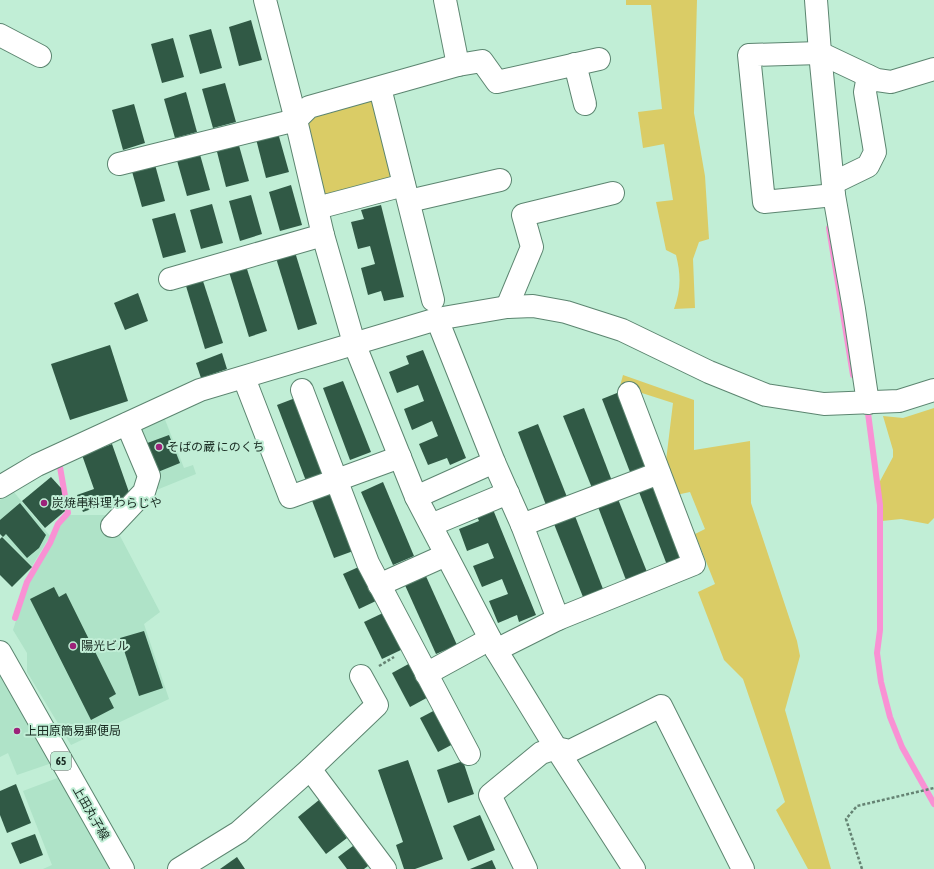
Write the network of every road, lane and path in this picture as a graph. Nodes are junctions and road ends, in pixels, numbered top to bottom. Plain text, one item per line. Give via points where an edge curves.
1 (265, 0) edge
2 (445, 0) edge
3 (816, 0) edge
4 (0, 35) edge
5 (820, 53) junction
6 (40, 56) dead end
7 (599, 59) dead end
8 (575, 64) junction
9 (458, 65) junction
10 (934, 69) edge
11 (868, 76) junction
12 (380, 88) junction
13 (585, 104) dead end
14 (296, 120) junction
15 (119, 164) dead end
16 (500, 180) dead end
17 (834, 189) junction
18 (406, 193) junction
19 (614, 193) dead end
20 (317, 208) junction
21 (323, 235) junction
22 (170, 279) dead end
23 (507, 307) junction
24 (435, 310) junction
25 (354, 343) junction
26 (244, 378) junction
27 (302, 390) dead end
28 (934, 390) edge
29 (629, 393) dead end
30 (868, 403) junction
31 (127, 424) junction
32 (400, 457) junction
33 (494, 462) junction
34 (659, 473) junction
35 (337, 480) junction
36 (0, 487) edge
37 (508, 493) junction
38 (416, 497) junction
39 (431, 525) junction
40 (522, 525) junction
41 (112, 526) dead end
42 (446, 555) junction
43 (379, 585) junction
44 (558, 619) junction
45 (493, 644) junction
46 (411, 647) junction
47 (0, 652) edge
48 (426, 674) junction
49 (361, 676) joint
50 (556, 748) junction
51 (469, 754) dead end
52 (310, 769) junction
53 (934, 788) edge
54 (123, 869) edge
55 (179, 869) edge
56 (385, 869) edge
57 (526, 869) edge
58 (634, 869) edge
59 (744, 869) edge
60 (862, 869) edge

1 - 14 street
2 - 9 street
3 - 5 street
4 - 6 street
5 - 11 street
5 - 17 street
5 - 17 street via 749,55 762,186 764,202
7 - 8 street
8 - 9 street via 497,82 482,61
8 - 13 street
9 - 12 street
10 - 11 street via 891,82
11 - 17 street via 865,92 875,152 868,166
12 - 14 street via 309,107
12 - 18 street
14 - 15 street
14 - 20 street
16 - 18 street
17 - 30 street
18 - 20 street
18 - 24 street
19 - 23 street via 523,215 532,246
20 - 21 street
21 - 22 street
21 - 25 street
23 - 24 street
23 - 30 street via 533,306 566,312 622,330 709,372 766,395 824,404
24 - 25 street
24 - 33 street
25 - 26 street
25 - 32 street
26 - 31 street via 200,390
26 - 35 street via 290,498
27 - 35 street
28 - 30 street via 899,401
29 - 34 street
31 - 36 street via 37,465
31 - 41 street via 149,476 144,492
32 - 35 street
32 - 38 street
33 - 37 street
33 - 38 street
34 - 40 street
34 - 44 street via 694,564
35 - 43 street via 368,563
37 - 39 street
37 - 40 street
38 - 39 street
39 - 42 street
40 - 44 street
42 - 43 street
42 - 45 street
43 - 46 street
44 - 45 street
45 - 48 street
45 - 50 street
46 - 48 street
46 - 49 path
47 - 54 street, 上田丸子線 / 65
48 - 51 street
49 - 52 street via 377,705
50 - 57 street via 541,753 490,795
50 - 58 street
50 - 59 street via 570,751 661,706
52 - 55 street via 239,832
52 - 56 street
53 - 60 path via 857,806 846,819

